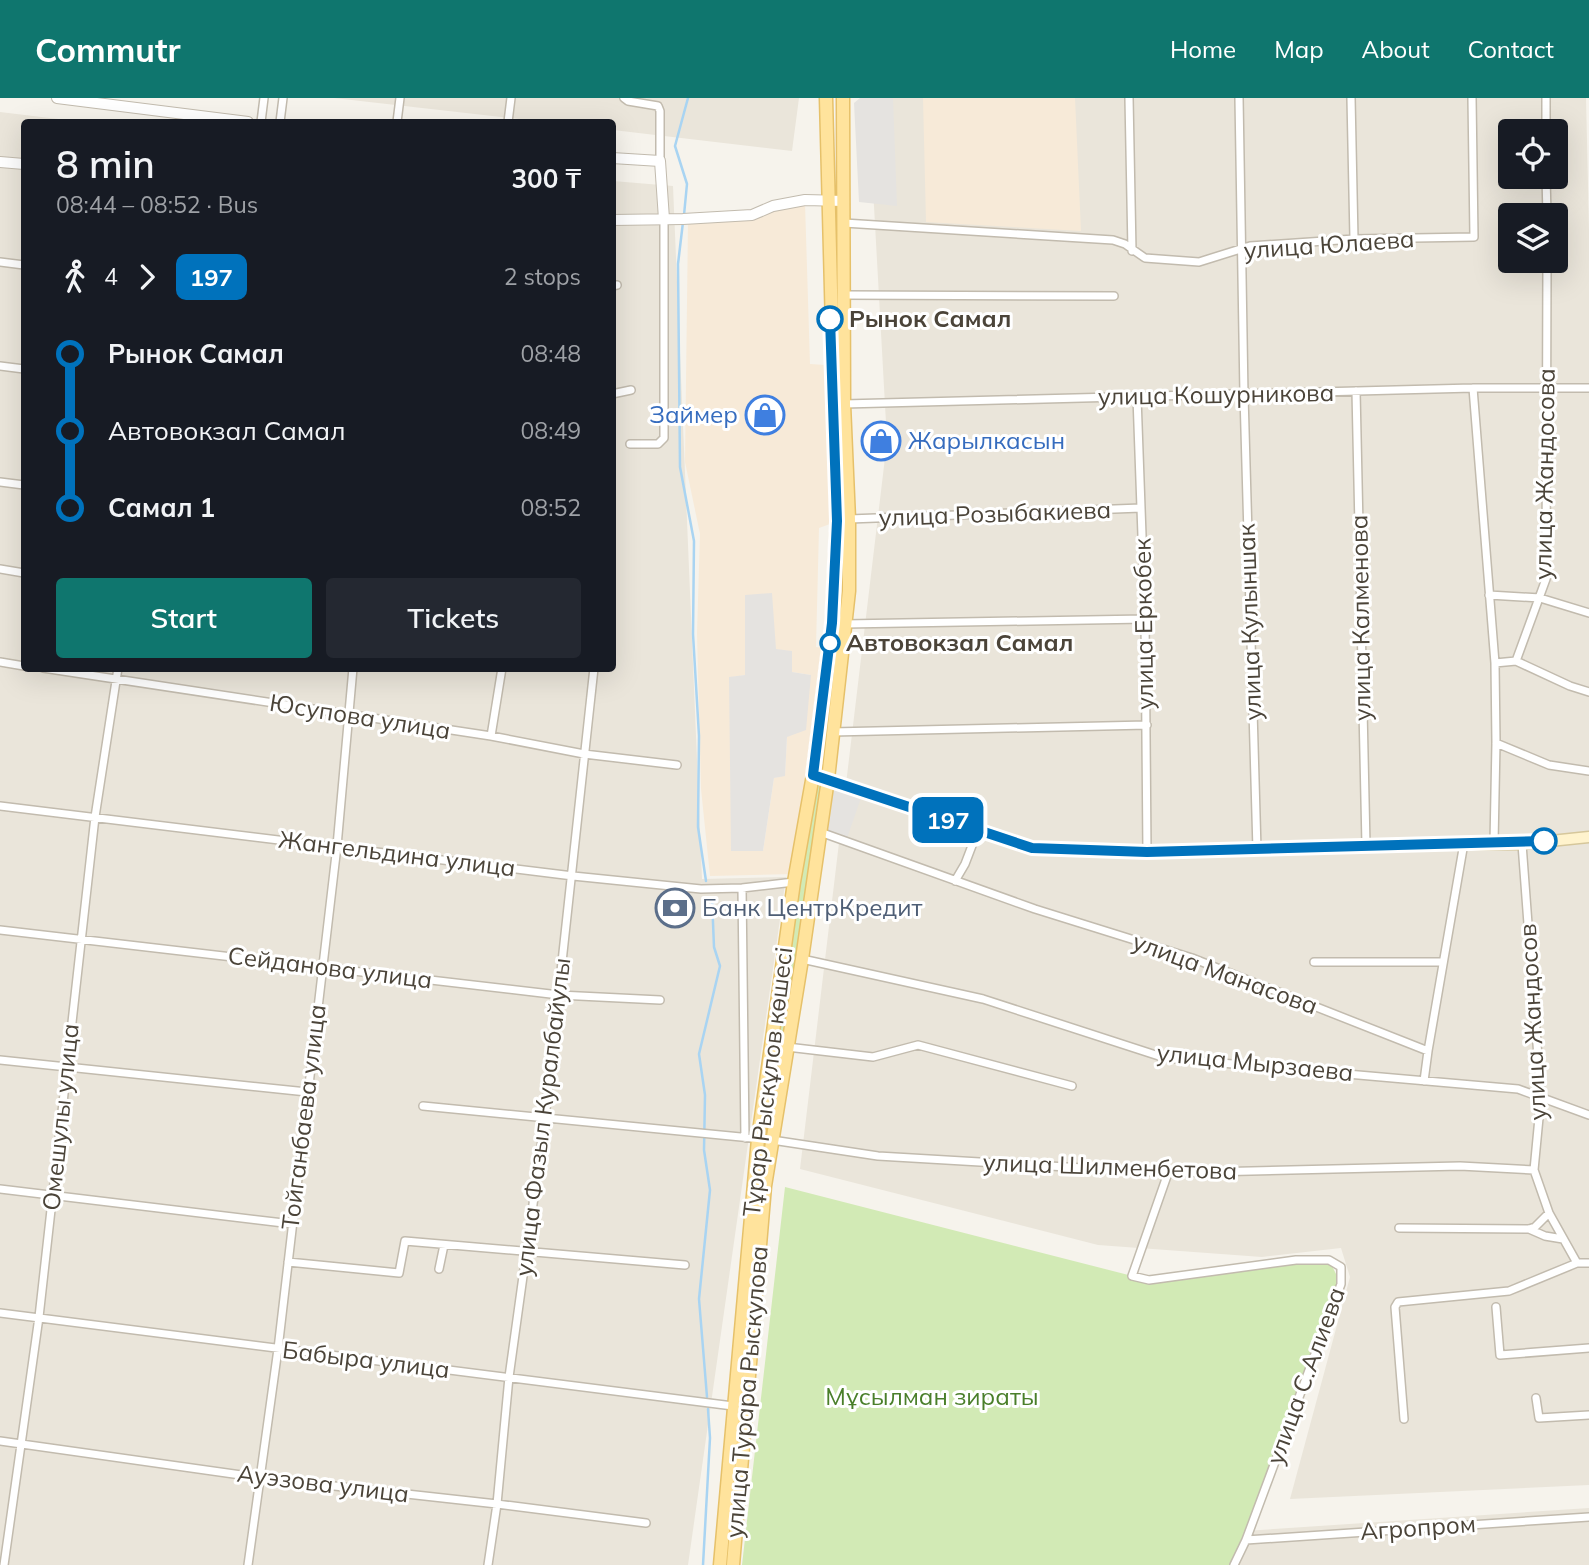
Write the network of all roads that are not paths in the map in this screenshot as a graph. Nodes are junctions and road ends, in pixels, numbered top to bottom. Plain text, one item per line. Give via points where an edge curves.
1 (57, 98) edge
2 (264, 98) edge
3 (283, 98) edge
4 (400, 98) edge
5 (511, 98) edge
6 (624, 98) edge
7 (826, 98) edge
8 (843, 98) edge
9 (1129, 98) edge
10 (1239, 98) edge
11 (1351, 98) edge
12 (1472, 98) edge
13 (1546, 98) edge
14 (124, 102) edge
15 (229, 119) edge
16 (261, 119) edge
17 (280, 119) edge
18 (397, 119) edge
19 (508, 119) edge
20 (1546, 119) edge
21 (616, 158) edge
22 (660, 161) junction
23 (0, 162) edge
24 (21, 164) edge
25 (828, 201) junction
26 (844, 201) junction
27 (664, 219) junction
28 (616, 220) edge
29 (844, 223) junction
30 (1354, 239) junction
31 (1241, 250) junction
32 (1132, 251) junction
33 (0, 262) edge
34 (21, 265) edge
35 (1547, 273) edge
36 (844, 295) junction
37 (1114, 296) dead end
38 (0, 366) edge
39 (21, 369) edge
40 (1473, 388) junction
41 (1548, 388) junction
42 (1589, 388) edge
43 (631, 390) dead end
44 (1356, 391) junction
45 (616, 393) edge
46 (1244, 395) junction
47 (1136, 397) junction
48 (844, 404) junction
49 (630, 444) dead end
50 (0, 482) edge
51 (21, 485) edge
52 (1142, 508) junction
53 (849, 519) junction
54 (0, 569) edge
55 (21, 572) edge
56 (849, 591) junction
57 (833, 592) junction
58 (1489, 595) junction
59 (1540, 598) junction
60 (1589, 613) edge
61 (1145, 620) junction
62 (845, 624) junction
63 (1516, 661) junction
64 (0, 662) edge
65 (1495, 663) junction
66 (21, 666) edge
67 (68, 672) edge
68 (118, 672) edge
69 (353, 672) edge
70 (501, 672) edge
71 (594, 672) edge
72 (117, 680) junction
73 (1589, 692) edge
74 (348, 716) junction
75 (1147, 725) junction
76 (831, 732) junction
77 (491, 736) junction
78 (1496, 743) junction
79 (584, 754) junction
80 (677, 765) dead end
81 (1589, 771) edge
82 (813, 775) junction
83 (828, 779) junction
84 (0, 806) edge
85 (95, 817) junction
86 (978, 830) junction
87 (820, 832) junction
88 (1589, 837) edge
89 (1464, 843) junction
90 (1494, 844) junction
91 (1522, 844) junction
92 (337, 845) junction
93 (1366, 845) junction
94 (1257, 850) junction
95 (1147, 852) junction
96 (573, 876) junction
97 (954, 881) junction
98 (794, 882) junction
99 (743, 888) junction
100 (806, 929) joint
101 (0, 930) edge
102 (81, 938) junction
103 (803, 959) junction
104 (1314, 962) dead end
105 (1443, 962) junction
106 (322, 968) junction
107 (559, 995) junction
108 (660, 1000) dead end
109 (787, 1046) junction
110 (1428, 1051) junction
111 (0, 1060) edge
112 (67, 1069) junction
113 (1424, 1081) junction
114 (1072, 1086) dead end
115 (307, 1092) junction
116 (1541, 1097) junction
117 (423, 1107) dead end
118 (1589, 1115) edge
119 (545, 1118) junction
120 (752, 1138) junction
121 (772, 1140) junction
122 (1534, 1170) junction
123 (1168, 1173) junction
124 (0, 1189) edge
125 (53, 1195) junction
126 (1549, 1213) junction
127 (292, 1224) junction
128 (1399, 1228) dead end
129 (1529, 1228) junction
130 (1563, 1239) junction
131 (444, 1245) junction
132 (527, 1252) junction
133 (288, 1262) junction
134 (1577, 1263) junction
135 (1589, 1263) edge
136 (685, 1265) dead end
137 (439, 1269) dead end
138 (1496, 1307) dead end
139 (0, 1313) edge
140 (39, 1317) junction
141 (1589, 1348) edge
142 (278, 1349) junction
143 (509, 1377) junction
144 (1536, 1398) dead end
145 (733, 1406) junction
146 (1589, 1415) edge
147 (1404, 1419) dead end
148 (0, 1441) edge
149 (23, 1443) junction
150 (262, 1478) junction
151 (497, 1504) junction
152 (1589, 1517) edge
153 (646, 1523) dead end
154 (1246, 1540) junction
155 (4, 1565) edge
156 (248, 1565) edge
157 (488, 1565) edge
158 (720, 1565) edge
159 (733, 1565) edge
160 (1234, 1565) edge

1 - 14 street
2 - 16 street
3 - 17 street
4 - 18 street
5 - 19 street
6 - 22 street via 658,106
7 - 25 main road, Тұрар Рыскұлов көшесі
8 - 26 main road, Тұрар Рыскұлов көшесі
9 - 32 street
10 - 31 street
11 - 30 street
12 - 30 street, улица Юлаева via 1474,237
13 - 20 street
14 - 15 street
21 - 22 street
22 - 27 street
23 - 24 street
25 - 26 street
25 - 27 street via 804,200 752,215
25 - 57 main road, Тұрар Рыскұлов көшесі via 837,521
26 - 29 main road, Тұрар Рыскұлов көшесі
27 - 28 street
27 - 49 street via 664,438 658,444
29 - 32 street, улица Юлаева via 1113,240
29 - 36 main road, Тұрар Рыскұлов көшесі
30 - 31 street, улица Юлаева
31 - 32 street, улица Юлаева via 1199,261 1145,258
31 - 46 street, улица Кулыншак
33 - 34 street
35 - 41 street, улица Жандосова
36 - 37 street
36 - 48 main road, Тұрар Рыскұлов көшесі
38 - 39 street
40 - 41 street, улица Кошурникова
40 - 44 street, улица Кошурникова
40 - 58 street
41 - 42 street, улица Кошурникова
41 - 59 street, улица Жандосова via 1545,579
43 - 45 street
44 - 46 street, улица Кошурникова
44 - 93 street, улица Калменова
46 - 47 street, улица Кошурникова
46 - 94 street, улица Кулыншак
47 - 48 street, улица Кошурникова
47 - 52 street, улица Еркобек
48 - 53 main road, Тұрар Рыскұлов көшесі
50 - 51 street
52 - 53 street, улица Розыбакиева
52 - 61 street, улица Еркобек
53 - 56 main road, Тұрар Рыскұлов көшесі
54 - 55 street
56 - 57 main road
56 - 62 main road, Тұрар Рыскұлов көшесі
57 - 82 main road, Тұрар Рыскұлов көшесі
58 - 59 street
58 - 65 street
59 - 60 street
59 - 63 street, улица Жандосова
61 - 62 street
61 - 75 street, улица Еркобек
62 - 76 main road, Тұрар Рыскұлов көшесі
63 - 65 street
63 - 73 street
64 - 66 street
65 - 78 street
67 - 72 street, Юсупова улица
68 - 72 street, Омешулы улица
69 - 74 street, Тойганбаева улица
70 - 77 street
71 - 79 street, улица Фазыл Куралбайулы
72 - 74 street, Юсупова улица
72 - 85 street, Омешулы улица
74 - 77 street, Юсупова улица
74 - 92 street, Тойганбаева улица
75 - 76 street
75 - 95 street, улица Еркобек
76 - 83 main road, Тұрар Рыскұлов көшесі
77 - 79 street, Юсупова улица
78 - 81 street via 1549,765
78 - 90 street
79 - 80 street, Юсупова улица
79 - 96 street, улица Фазыл Куралбайулы
82 - 83 main road
82 - 98 main road, Тұрар Рыскұлов көшесі
83 - 86 main road
83 - 87 main road, Тұрар Рыскұлов көшесі
84 - 85 street, Жангельдина улица
85 - 92 street, Жангельдина улица
85 - 102 street, Омешулы улица
86 - 95 main road via 1032,848
86 - 97 street
87 - 97 street, улица Манасова
87 - 100 main road, Тұрар Рыскұлов көшесі
88 - 91 main road
89 - 90 main road
89 - 93 main road
89 - 105 street
90 - 91 main road
91 - 116 street, улица Жандосов
92 - 96 street, Жангельдина улица
92 - 106 street, Тойганбаева улица
93 - 94 main road
94 - 95 main road
96 - 99 street, Жангельдина улица via 701,889
96 - 107 street, улица Фазыл Куралбайулы
97 - 110 street, улица Манасова via 1192,958
98 - 99 street, Жангельдина улица
98 - 120 main road, Тұрар Рыскұлов көшесі
99 - 120 street
100 - 103 main road, улица Турара Рыскулова
101 - 102 street, Сейданова улица
102 - 106 street, Сейданова улица
102 - 112 street, Омешулы улица
103 - 109 main road, улица Турара Рыскулова
103 - 113 street, улица Мырзаева via 983,999 1165,1058
104 - 105 street
105 - 110 street
106 - 107 street, Сейданова улица
106 - 115 street, Тойганбаева улица
107 - 108 street, Сейданова улица
107 - 119 street, улица Фазыл Куралбайулы
109 - 114 street via 873,1057 918,1045
109 - 121 main road, улица Турара Рыскулова
110 - 113 street
111 - 112 street
112 - 115 street
112 - 125 street, Омешулы улица
113 - 116 street, улица Мырзаева via 1518,1089
115 - 127 street, Тойганбаева улица
116 - 118 street, улица Мырзаева
116 - 122 street, улица Жандосов
117 - 119 street, улица Шилменбетова
119 - 120 street, улица Шилменбетова
119 - 132 street, улица Фазыл Куралбайулы
120 - 121 street, улица Шилменбетова
120 - 145 main road, Тұрар Рыскұлов көшесі
121 - 123 street, улица Шилменбетова via 878,1156
121 - 159 main road, улица Турара Рыскулова
122 - 123 street, улица Шилменбетова via 1460,1166
122 - 126 street, улица Жандосов
123 - 154 street, улица С.Алиева via 1132,1276 1149,1280 1296,1260 1329,1260 1341,1267 1342,1284
124 - 125 street
125 - 127 street
125 - 140 street, Омешулы улица
126 - 129 street
126 - 130 street, улица Жандосов
127 - 133 street, Тойганбаева улица
128 - 129 street
129 - 130 street via 1545,1237
130 - 134 street, улица Жандосов
131 - 132 street
131 - 133 street via 405,1241 399,1273
131 - 137 street
132 - 136 street
132 - 143 street, улица Фазыл Куралбайулы
133 - 142 street, Тойганбаева улица
134 - 135 street
134 - 147 street via 1509,1291 1398,1302
138 - 141 street via 1500,1355
139 - 140 street, Бабыра улица
140 - 142 street, Бабыра улица
140 - 149 street, Омешулы улица
142 - 143 street, Бабыра улица
142 - 150 street, Тойганбаева улица
143 - 145 street, Бабыра улица
143 - 151 street, улица Фазыл Куралбайулы
144 - 146 street via 1539,1418
145 - 158 main road, Тұрар Рыскұлов көшесі
148 - 149 street, Ауэзова улица
149 - 150 street, Ауэзова улица
149 - 155 street, Омешулы улица
150 - 151 street, Ауэзова улица
150 - 156 street, Тойганбаева улица
151 - 153 street, Ауэзова улица
151 - 157 street, улица Фазыл Куралбайулы
152 - 154 street, Агропром
154 - 160 street, улица С.Алиева

